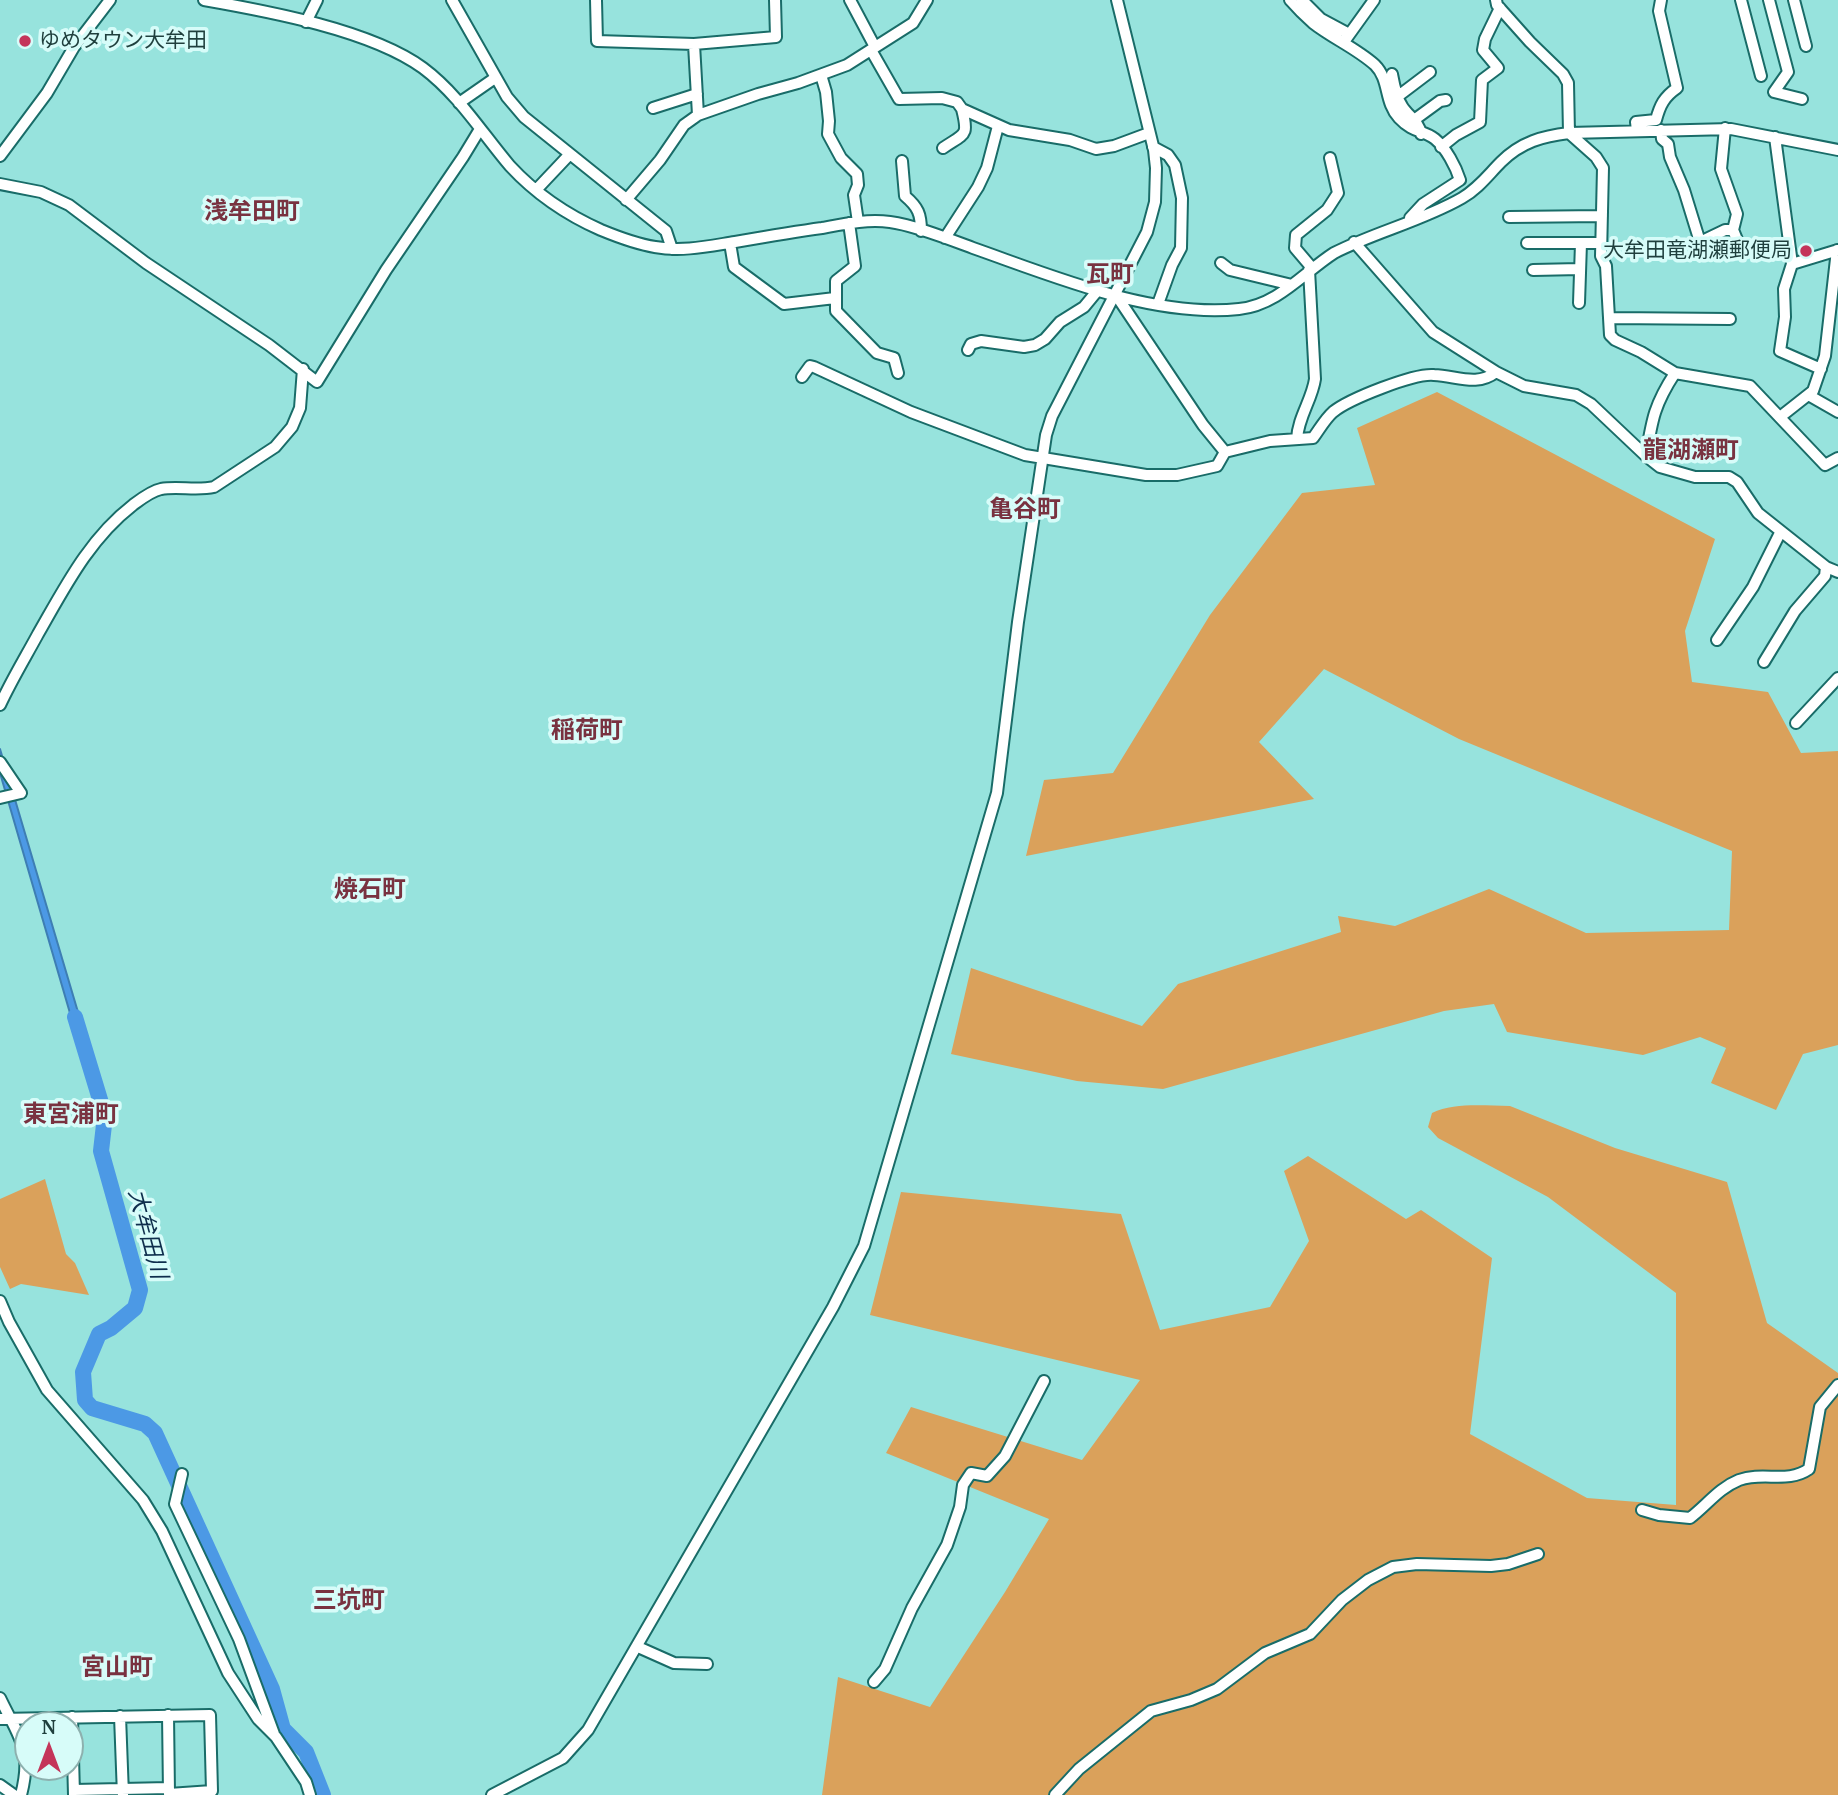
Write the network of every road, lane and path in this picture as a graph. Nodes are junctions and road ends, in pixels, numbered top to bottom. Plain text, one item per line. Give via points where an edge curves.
1 (110, 0) edge
2 (204, 0) edge
3 (317, 0) edge
4 (452, 0) edge
5 (596, 0) edge
6 (775, 0) edge
7 (850, 0) edge
8 (927, 0) edge
9 (1117, 0) edge
10 (1290, 0) edge
11 (1302, 0) edge
12 (1374, 0) edge
13 (1661, 0) edge
14 (1741, 0) edge
15 (1769, 0) edge
16 (1794, 0) edge
17 (1498, 4) edge
18 (306, 22) junction
19 (1347, 38) junction
20 (694, 44) junction
21 (1806, 46) dead end
22 (873, 48) junction
23 (1430, 72) dead end
24 (1392, 74) dead end
25 (821, 75) junction
26 (1761, 76) dead end
27 (495, 78) junction
28 (697, 94) junction
29 (1397, 97) junction
30 (1802, 99) dead end
31 (1446, 100) dead end
32 (459, 103) junction
33 (653, 108) dead end
34 (962, 109) junction
35 (698, 115) junction
36 (1414, 120) junction
37 (998, 126) junction
38 (1725, 128) junction
39 (480, 129) junction
40 (1661, 130) junction
41 (1637, 131) junction
42 (1149, 133) junction
43 (1569, 133) junction
44 (1421, 134) junction
45 (1775, 137) junction
46 (1153, 147) junction
47 (1441, 147) junction
48 (943, 148) dead end
49 (1838, 149) edge
50 (570, 154) junction
51 (0, 156) edge
52 (1330, 158) dead end
53 (902, 161) dead end
54 (0, 184) edge
55 (536, 190) junction
56 (626, 200) junction
57 (1602, 216) junction
58 (1509, 217) dead end
59 (1407, 221) junction
60 (853, 223) junction
61 (1733, 230) junction
62 (921, 231) junction
63 (945, 238) junction
64 (1354, 242) junction
65 (730, 243) junction
66 (1527, 243) dead end
67 (1581, 243) junction
68 (1601, 243) junction
69 (673, 249) junction
70 (1837, 250) edge
71 (1742, 252) dead end
72 (1221, 262) dead end
73 (1792, 264) junction
74 (1310, 269) junction
75 (1580, 269) junction
76 (1533, 270) dead end
77 (1292, 285) junction
78 (1098, 290) junction
79 (1116, 295) junction
80 (835, 298) junction
81 (1579, 303) dead end
82 (1158, 304) junction
83 (1834, 310) edge
84 (1609, 318) junction
85 (1730, 319) dead end
86 (968, 350) dead end
87 (303, 369) junction
88 (1821, 369) junction
89 (1496, 372) junction
90 (898, 373) dead end
91 (1675, 373) junction
92 (802, 377) dead end
93 (1810, 396) junction
94 (1838, 412) edge
95 (1780, 417) junction
96 (1297, 439) junction
97 (1225, 452) junction
98 (1646, 456) junction
99 (1041, 458) junction
100 (1838, 458) edge
101 (1780, 533) junction
102 (1826, 567) junction
103 (1838, 572) edge
104 (1717, 640) dead end
105 (1764, 662) dead end
106 (1838, 678) edge
107 (0, 705) edge
108 (1797, 723) dead end
109 (0, 762) edge
110 (0, 798) edge
111 (0, 1301) edge
112 (1044, 1381) dead end
113 (1838, 1385) edge
114 (182, 1474) dead end
115 (1642, 1510) dead end
116 (1538, 1554) dead end
117 (638, 1647) junction
118 (707, 1664) dead end
119 (874, 1682) dead end
120 (0, 1698) edge
121 (168, 1715) junction
122 (120, 1716) junction
123 (84, 1717) edge
124 (5, 1719) edge
125 (276, 1737) junction
126 (0, 1785) edge
127 (74, 1792) edge
128 (123, 1792) edge
129 (169, 1792) edge
130 (13, 1795) edge
131 (21, 1795) edge
132 (310, 1795) edge
133 (492, 1795) edge
134 (1055, 1795) edge

1 - 51 street
2 - 18 street
3 - 18 street
4 - 27 street
5 - 20 street via 597,41
6 - 20 street via 776,37
7 - 22 street
8 - 22 street via 913,23
9 - 42 street
10 - 19 street via 1314,24
11 - 19 street
12 - 19 street
13 - 41 street via 1659,11 1677,88 1661,102 1656,120 1636,122
14 - 26 street
15 - 30 street via 1788,72 1774,92
16 - 21 street
17 - 43 street via 1568,83
17 - 47 street via 1483,50 1498,68 1482,80 1480,122
18 - 32 street via 407,58
19 - 44 street via 1384,76 1396,115
20 - 28 street
22 - 25 street
22 - 34 street via 899,99 942,98 957,102
23 - 29 street
24 - 29 street
25 - 35 street
25 - 60 street via 828,134 841,158 857,174
27 - 32 street
27 - 50 street via 524,117
28 - 33 street
28 - 35 street
29 - 36 street
31 - 36 street
32 - 39 street
34 - 37 street
34 - 48 street via 965,133
35 - 56 street via 684,125
36 - 44 street
37 - 42 street via 1096,149
37 - 63 street via 987,168
38 - 40 street
38 - 45 street
38 - 61 street via 1721,169 1737,214
39 - 55 street
39 - 87 street via 317,382
40 - 41 street
40 - 61 street via 1700,242
41 - 43 street
42 - 46 street
43 - 57 street via 1603,168
43 - 59 street via 1528,142 1462,198
44 - 47 street
45 - 49 street
45 - 73 street
46 - 79 street via 1157,182 1153,214
46 - 82 street via 1175,165 1182,198 1181,248
47 - 59 street via 1460,180 1423,204
50 - 55 street
50 - 56 street
52 - 74 street via 1338,193 1327,210 1296,235 1295,248
53 - 62 street via 905,195 917,206
54 - 87 street via 41,192 69,205
55 - 69 street via 603,230 629,241
56 - 69 street via 666,231
57 - 58 street
57 - 68 street
59 - 64 street
60 - 62 street via 890,222
60 - 65 street
60 - 80 street via 855,266 836,281
61 - 71 street
62 - 63 street
63 - 78 street
64 - 74 street
64 - 89 street via 1433,332
65 - 69 street
65 - 80 street via 734,267 784,304
66 - 67 street
67 - 68 street
67 - 75 street
68 - 84 street
70 - 73 street
70 - 83 street
72 - 77 street via 1230,270
73 - 88 street via 1784,289 1780,351
74 - 77 street
74 - 96 street via 1315,379 1298,423
75 - 76 street
75 - 81 street
77 - 82 street via 1241,309
78 - 79 street
78 - 86 street via 1084,307 1035,345 981,341
79 - 82 street
79 - 97 street
79 - 99 street via 1052,416
80 - 90 street via 836,311 877,353 894,358
83 - 88 street
84 - 85 street
84 - 91 street via 1610,335 1615,340
87 - 107 street via 298,417 275,447 214,487 161,489 144,497 100,536 65,585
88 - 93 street
89 - 96 street via 1486,380 1432,374 1413,377 1344,405 1313,438
89 - 98 street via 1524,386 1576,395
91 - 95 street via 1750,386
91 - 98 street via 1654,412
92 - 99 street via 814,367 911,412
93 - 94 street
93 - 95 street
95 - 100 street via 1825,465
96 - 97 street
97 - 99 street via 1217,466 1177,475 1146,475
98 - 101 street via 1660,467 1737,482 1758,513
99 - 117 street via 997,793 867,1237 833,1307
101 - 102 street
101 - 104 street via 1754,587
102 - 103 street
102 - 105 street via 1825,576
106 - 108 street
109 - 110 street via 21,793
111 - 125 street via 47,1390 143,1500 228,1673 258,1719
112 - 119 street via 1005,1456 987,1476 971,1473 963,1485 947,1545 885,1669
113 - 115 street via 1820,1407 1809,1469 1797,1477 1741,1479 1721,1489 1690,1518
114 - 125 street via 175,1504 239,1639
116 - 134 street via 1491,1566 1393,1567 1342,1600 1310,1634 1265,1653 1217,1689 1151,1711 1079,1769
117 - 118 street via 674,1663
117 - 133 street via 588,1730 563,1758
120 - 124 street
121 - 122 street
121 - 129 street
121 - 129 street via 210,1715 212,1791
122 - 123 street
122 - 128 street
124 - 131 street via 26,1753
125 - 132 street
126 - 130 street
127 - 128 street
128 - 129 street

